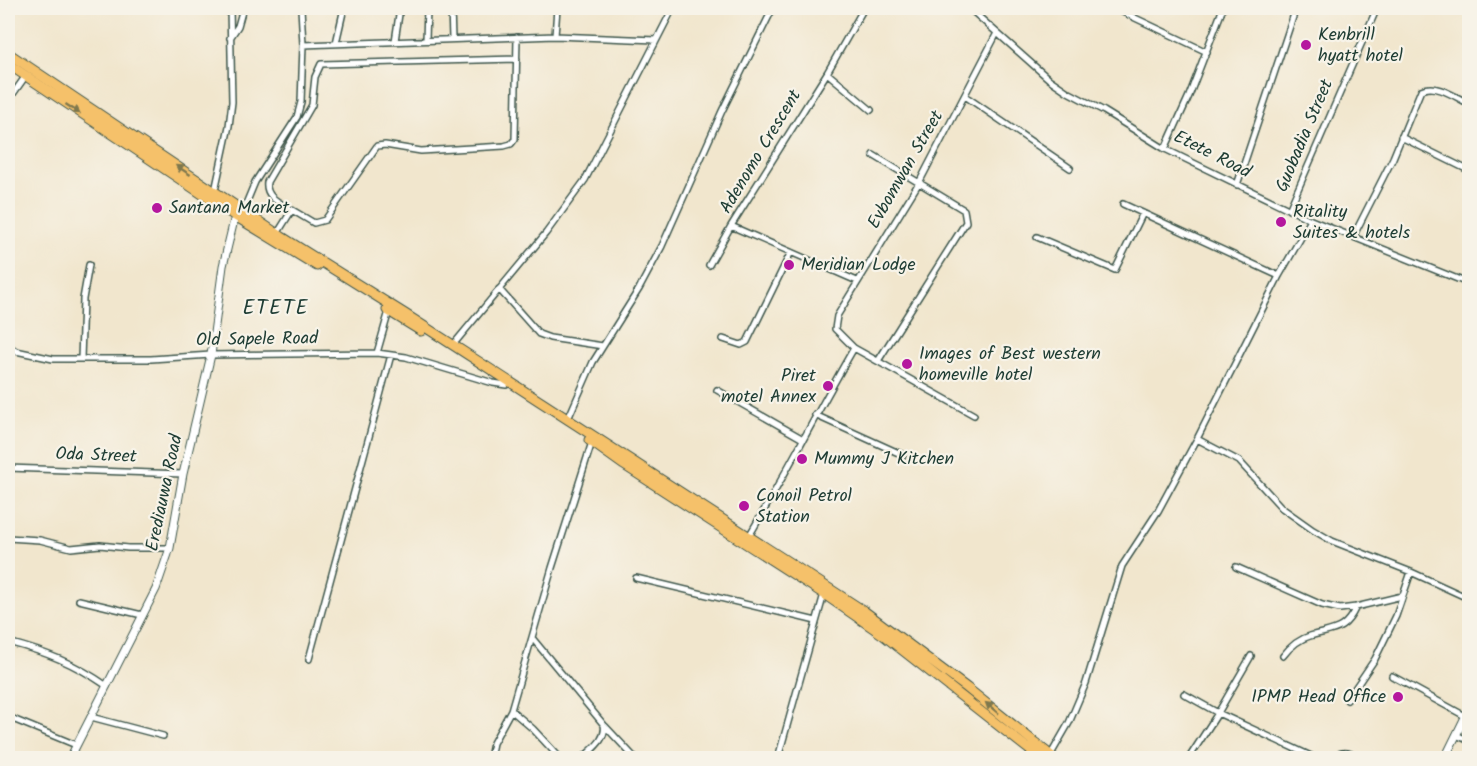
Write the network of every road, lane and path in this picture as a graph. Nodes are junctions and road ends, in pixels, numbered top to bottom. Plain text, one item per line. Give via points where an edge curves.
1 (230, 8) edge
2 (243, 8) edge
3 (301, 8) edge
4 (344, 8) edge
5 (400, 8) edge
6 (427, 8) edge
7 (451, 8) edge
8 (556, 8) edge
9 (673, 8) edge
10 (773, 8) edge
11 (864, 8) edge
12 (969, 8) edge
13 (1114, 8) edge
14 (1223, 8) edge
15 (1296, 8) edge
16 (1377, 8) edge
17 (997, 33) junction
18 (555, 36) junction
19 (518, 37) junction
20 (230, 38) junction
21 (452, 39) junction
22 (426, 40) junction
23 (656, 40) junction
24 (395, 41) junction
25 (336, 43) junction
26 (303, 45) junction
27 (1207, 52) junction
28 (8, 53) edge
29 (517, 59) junction
30 (8, 64) edge
31 (827, 73) junction
32 (25, 77) junction
33 (49, 81) junction
34 (43, 89) junction
35 (965, 96) junction
36 (8, 102) edge
37 (1470, 104) edge
38 (871, 110) dead end
39 (1401, 137) junction
40 (1165, 148) junction
41 (873, 155) dead end
42 (1070, 168) dead end
43 (1470, 171) edge
44 (920, 182) junction
45 (1237, 185) junction
46 (215, 191) junction
47 (1124, 204) dead end
48 (292, 210) junction
49 (1289, 210) junction
50 (239, 213) junction
51 (1143, 213) junction
52 (1311, 220) junction
53 (730, 226) junction
54 (277, 234) junction
55 (1037, 237) dead end
56 (1353, 237) junction
57 (791, 252) junction
58 (89, 265) dead end
59 (709, 265) dead end
60 (1279, 276) junction
61 (857, 281) junction
62 (1470, 284) edge
63 (499, 290) junction
64 (389, 311) junction
65 (723, 339) dead end
66 (453, 345) junction
67 (8, 346) edge
68 (603, 346) junction
69 (854, 348) junction
70 (377, 354) junction
71 (211, 355) junction
72 (391, 355) junction
73 (81, 359) junction
74 (878, 361) junction
75 (506, 385) junction
76 (717, 390) dead end
77 (815, 415) junction
78 (974, 415) dead end
79 (568, 419) junction
80 (803, 439) junction
81 (1197, 439) junction
82 (592, 442) junction
83 (903, 455) dead end
84 (8, 468) edge
85 (183, 474) junction
86 (749, 536) junction
87 (8, 538) edge
88 (170, 548) junction
89 (1236, 567) dead end
90 (1411, 572) junction
91 (636, 578) dead end
92 (824, 594) junction
93 (1402, 597) junction
94 (1470, 598) edge
95 (79, 600) dead end
96 (1356, 607) junction
97 (142, 615) junction
98 (816, 621) junction
99 (533, 639) junction
100 (8, 642) edge
101 (1251, 656) dead end
102 (1283, 656) dead end
103 (309, 659) dead end
104 (1392, 676) dead end
105 (107, 686) junction
106 (964, 691) junction
107 (1184, 693) dead end
108 (1347, 700) dead end
109 (1470, 707) edge
110 (511, 710) junction
111 (1218, 713) junction
112 (1465, 716) junction
113 (8, 717) edge
114 (91, 717) junction
115 (604, 725) junction
116 (1456, 735) junction
117 (163, 736) dead end
118 (1470, 741) edge
119 (76, 745) junction
120 (1048, 758) edge
121 (70, 759) edge
122 (490, 759) edge
123 (560, 759) edge
124 (583, 759) edge
125 (635, 759) edge
126 (778, 759) edge
127 (1189, 759) edge
128 (1315, 759) edge
129 (1327, 759) edge
130 (1359, 759) edge
131 (1445, 759) edge

1 - 20 street
2 - 20 street
3 - 26 street
4 - 25 street
5 - 24 street
6 - 22 street
7 - 21 street
8 - 18 street
9 - 23 street
10 - 68 street via 662,246
11 - 31 street, Adenomo Crescent
12 - 17 street, Etete Road
13 - 27 street
14 - 27 street
15 - 45 street
16 - 49 street, Guobadia Street
17 - 35 street, Evbomwan Street
17 - 40 street, Etete Road via 1049,79
18 - 19 street
18 - 23 street
19 - 21 street
19 - 29 street
20 - 46 street via 229,126
21 - 22 street
22 - 24 street
23 - 63 street via 585,180
24 - 25 street
25 - 26 street
26 - 50 street via 297,117
27 - 40 street
28 - 33 highway
29 - 48 street via 515,139 511,144 421,151 377,146 325,220 314,223
29 - 48 street via 321,64 315,76 312,105 267,182 269,196
30 - 32 highway
31 - 38 street
31 - 53 street, Adenomo Crescent
32 - 34 highway
32 - 36 street
33 - 34 highway
46 -> 33 highway
34 -> 50 highway
35 - 42 street
35 - 44 street, Evbomwan Street
37 - 39 street via 1436,88 1421,90
39 - 43 street
39 - 56 street
40 - 45 street, Etete Road
41 - 44 street
44 - 61 street, Evbomwan Street
44 - 74 street via 964,210 966,222
45 - 49 street, Etete Road
46 - 50 highway
47 - 51 street
48 - 54 street
49 - 52 street, Etete Road
50 - 54 highway
50 - 64 highway
50 - 71 street, Erediauwa Road via 223,266
51 - 55 street via 1115,270
51 - 60 street
52 - 56 street, Etete Road
52 - 60 street
53 - 57 street, Adenomo Crescent
53 - 59 street
54 - 66 highway
56 - 62 street, Etete Road
57 - 61 street, Adenomo Crescent
57 - 65 street via 747,342 741,345
58 - 73 street via 83,298
60 - 81 street
61 - 69 street, Evbomwan Street via 837,316 835,329
63 - 66 street
63 - 68 street via 539,334
64 - 70 street
64 - 75 highway
66 - 79 highway
67 - 73 street, Old Sapele Road via 53,359
68 - 79 street
69 - 74 street, Evbomwan Street
69 - 77 street
70 - 71 street, Old Sapele Road
70 - 72 street, Old Sapele Road
71 - 73 street, Old Sapele Road
71 - 85 street, Erediauwa Road
72 - 75 street, Old Sapele Road
72 - 103 street
74 - 78 street, Evbomwan Street
75 - 82 highway
76 - 80 street
77 - 80 street
77 - 83 street
79 - 86 highway
80 - 86 street
81 - 90 street via 1239,461 1282,508 1313,530
81 - 120 street via 1158,511 1122,566 1086,683
82 - 92 highway
82 - 99 street
84 - 85 street, Oda Street
85 - 88 street, Erediauwa Road
86 - 106 highway via 885,625
87 - 88 street via 40,540 71,548
88 - 97 street, Erediauwa Road
89 - 96 street via 1322,604 1340,609
90 - 93 street
90 - 94 street
91 - 98 street
92 - 98 street
92 - 106 highway
93 - 96 street
93 - 108 street via 1375,659
95 - 97 street
96 - 102 street via 1351,618 1336,631 1308,636
97 - 105 street, Erediauwa Road
98 - 126 street
99 - 110 street
99 - 115 street
100 - 105 street via 80,668
101 - 111 street
104 - 112 street
105 - 114 street, Erediauwa Road
106 - 120 highway
107 - 111 street
109 - 112 street
110 - 122 street via 493,743
110 - 123 street
111 - 127 street
111 - 128 street
112 - 116 street
113 - 119 street
114 - 117 street
114 - 119 street, Erediauwa Road
115 - 124 street via 602,739
115 - 125 street
116 - 118 street
116 - 131 street
119 - 121 street, Erediauwa Road
129 - 130 street via 1342,752

